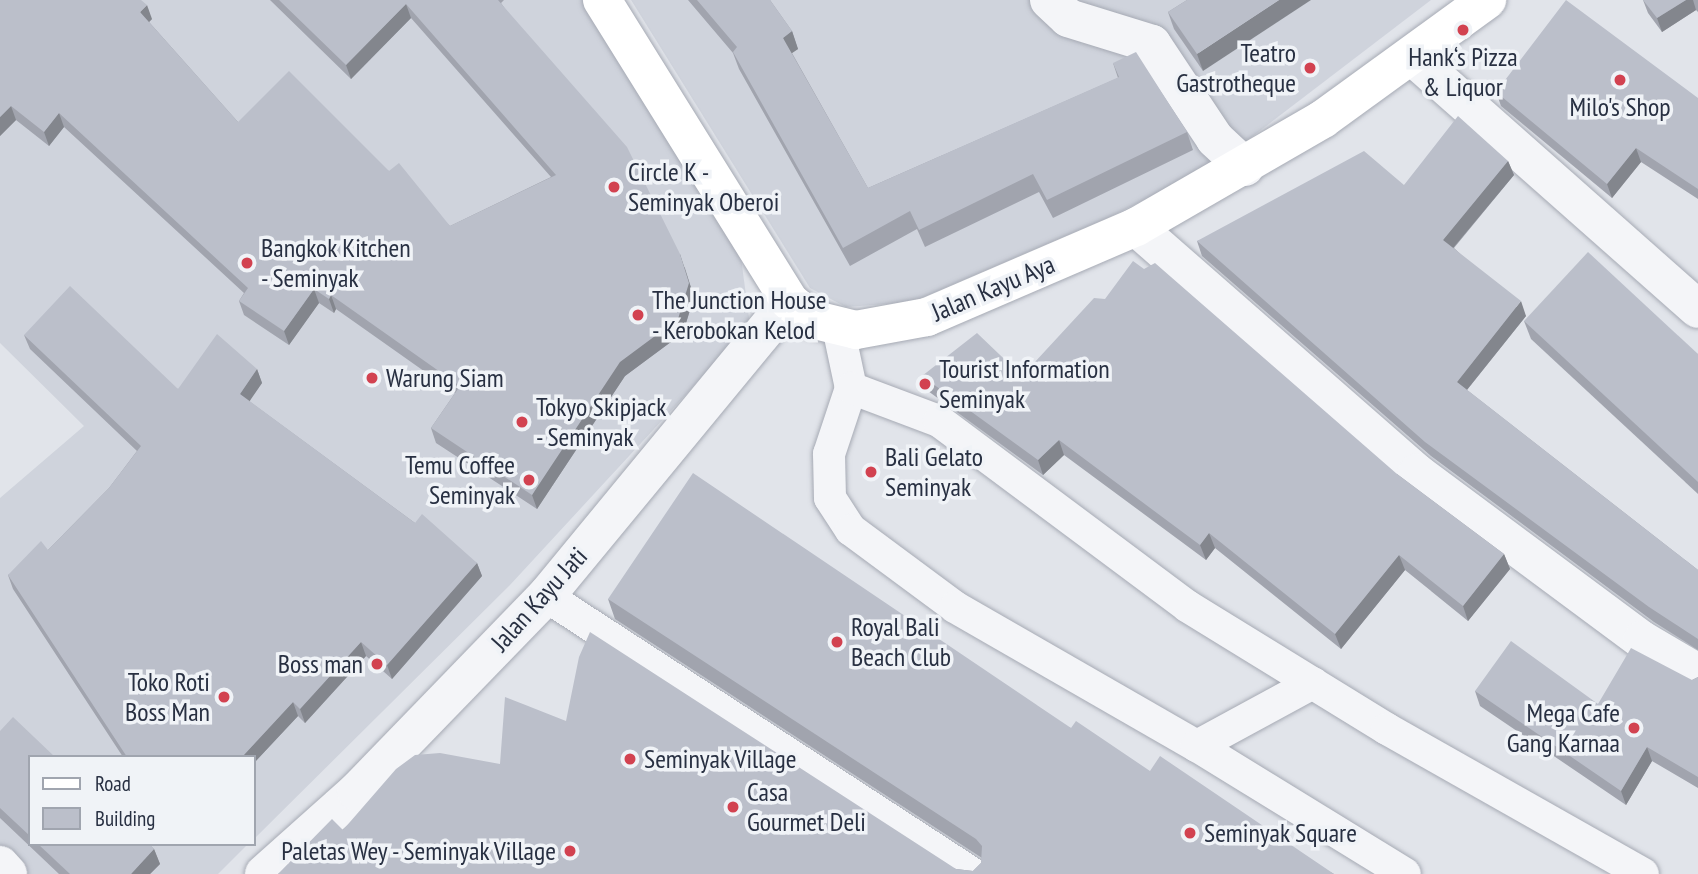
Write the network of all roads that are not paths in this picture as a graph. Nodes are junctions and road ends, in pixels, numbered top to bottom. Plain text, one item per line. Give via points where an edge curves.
1 (602, 0) edge
2 (1049, 0) edge
3 (1487, 0) edge
4 (1413, 57) junction
5 (1245, 167) junction
6 (1136, 227) junction
7 (789, 301) junction
8 (1698, 309) edge
9 (838, 327) junction
10 (851, 388) junction
11 (546, 596) junction
12 (1698, 673) edge
13 (1313, 683) junction
14 (1197, 746) junction
15 (0, 865) edge
16 (8, 874) edge
17 (264, 874) edge
18 (973, 874) edge
19 (1405, 874) edge
20 (1643, 874) edge

1 - 7 main road, Jalan Kayu Aya
2 - 5 street via 1068,19 1152,44 1215,139
3 - 4 main road, Jalan Kayu Aya
4 - 5 main road, Jalan Kayu Aya
4 - 8 street
5 - 6 main road, Jalan Kayu Aya
6 - 9 main road, Jalan Kayu Aya via 927,317 856,330
6 - 12 street via 1417,473 1642,640
7 - 9 main road, Jalan Kayu Aya via 811,319
7 - 11 street, Jalan Kayu Jati
9 - 10 lane
10 - 13 lane via 939,421 1187,606
10 - 14 lane via 829,454 830,498 851,530 955,607
11 - 17 street, Jalan Kayu Jati via 356,792
11 - 18 lane
13 - 14 lane
13 - 20 lane
14 - 19 lane
15 - 16 street

